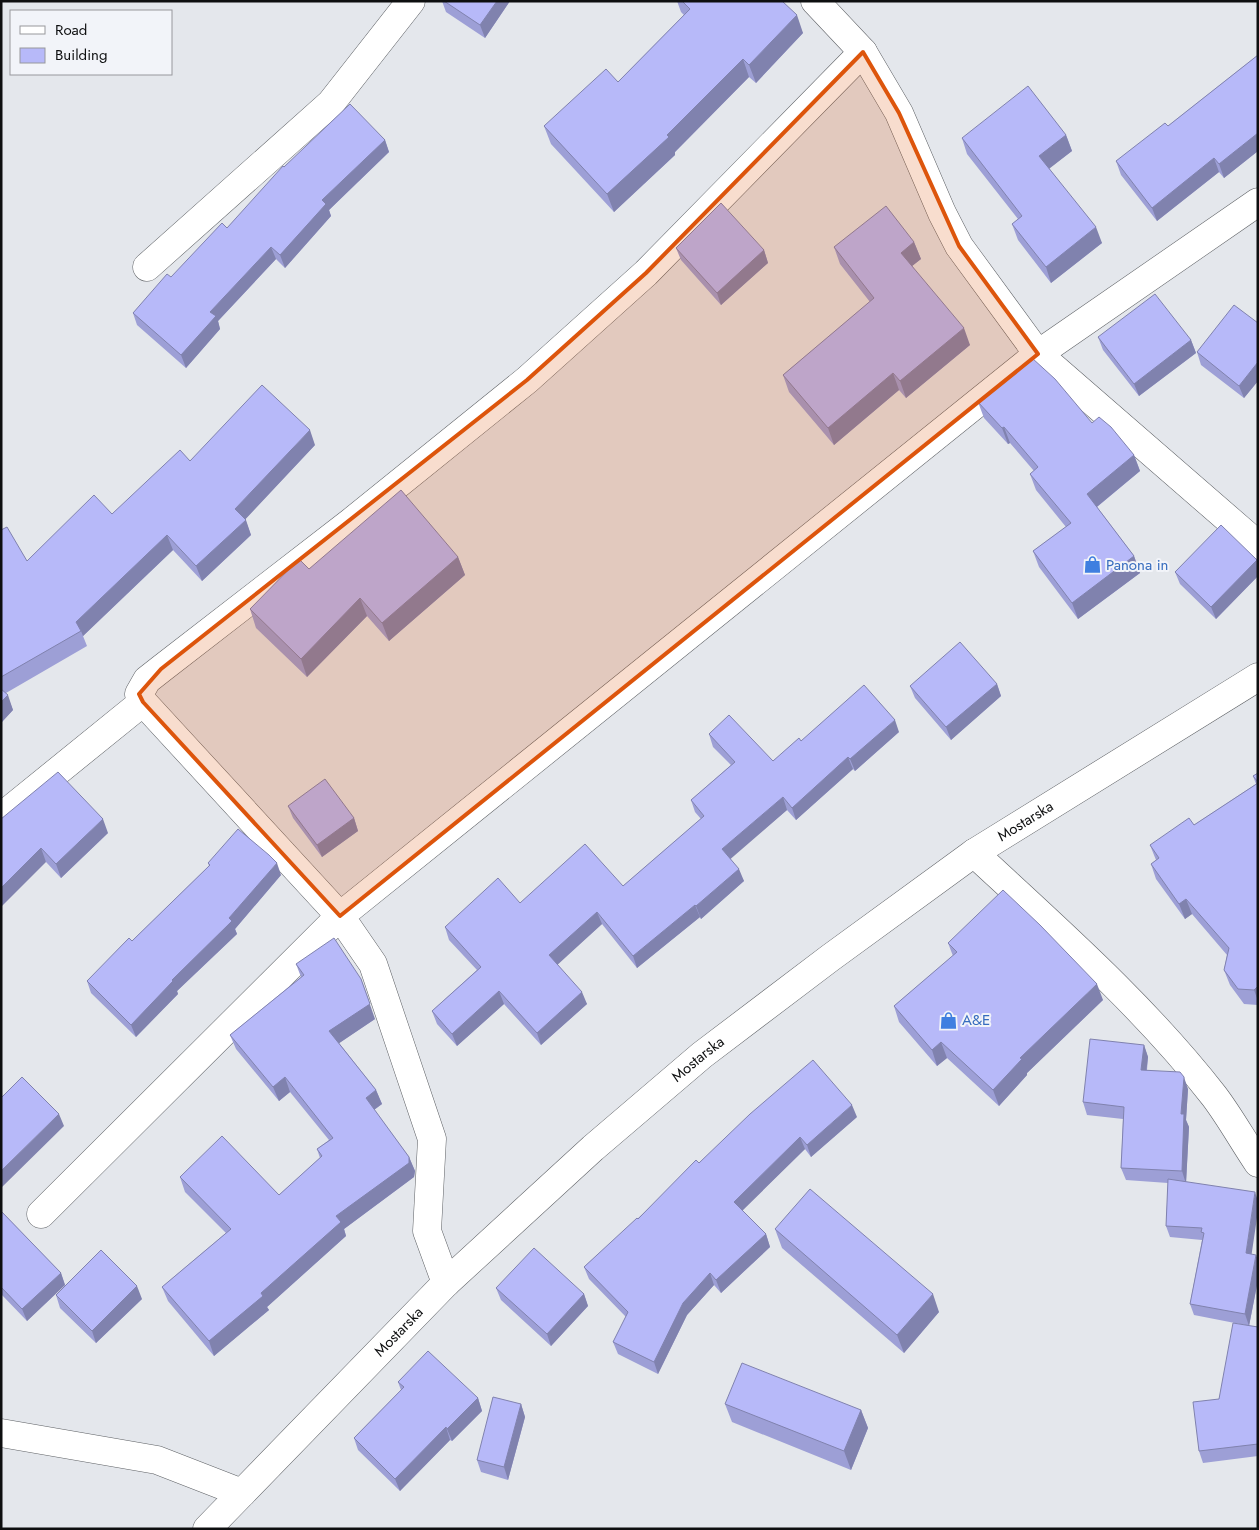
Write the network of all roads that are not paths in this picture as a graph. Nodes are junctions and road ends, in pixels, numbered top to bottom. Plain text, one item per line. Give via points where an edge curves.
1 (411, 1) edge
2 (815, 1) edge
3 (863, 52) junction
4 (1258, 202) edge
5 (147, 267) dead end
6 (1038, 354) junction
7 (1258, 545) edge
8 (1258, 677) edge
9 (143, 702) junction
10 (1, 817) edge
11 (974, 852) junction
12 (340, 916) junction
13 (1258, 1163) edge
14 (41, 1214) dead end
15 (446, 1282) junction
16 (1, 1434) edge
17 (242, 1493) junction
18 (207, 1529) edge

1 - 5 street via 331,102
2 - 3 street
3 - 6 street via 899,113 959,246
3 - 9 street via 646,273 527,380 147,680 139,694
4 - 6 street
6 - 7 street
6 - 12 street
8 - 11 street, Mostarska
9 - 10 street
9 - 12 street
11 - 13 street via 1153,1024 1215,1097
11 - 15 street, Mostarska via 702,1055 593,1148
12 - 14 street
12 - 15 street via 373,964 432,1138 427,1231
15 - 17 street, Mostarska
16 - 17 street via 157,1460
17 - 18 street, Mostarska

